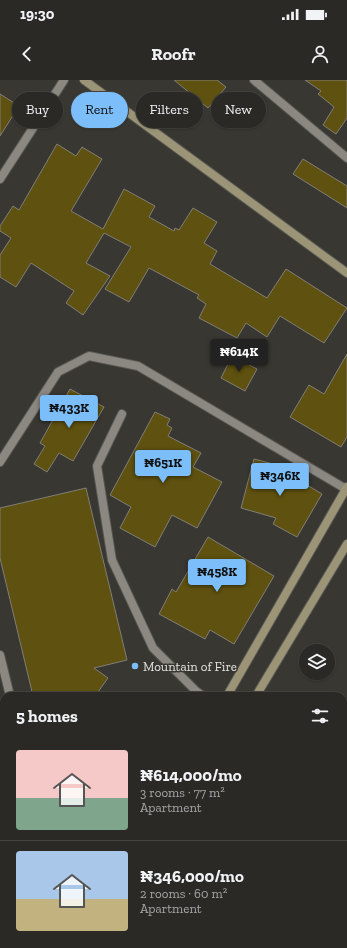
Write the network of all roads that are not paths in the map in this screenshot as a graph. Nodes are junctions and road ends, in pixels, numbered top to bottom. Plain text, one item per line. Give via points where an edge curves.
1 (64, 80) edge
2 (84, 80) edge
3 (254, 80) edge
4 (347, 158) edge
5 (0, 179) edge
6 (347, 273) edge
7 (122, 414) dead end
8 (0, 462) edge
9 (346, 488) edge
10 (347, 544) edge
11 (0, 655) edge
12 (9, 692) edge
13 (197, 692) edge
14 (229, 692) edge
15 (258, 692) edge

1 - 5 street
2 - 6 street
3 - 4 street
7 - 13 street via 97,466 112,560 153,648
8 - 9 street via 58,372 89,356 138,366
9 - 14 street
10 - 15 street
11 - 12 street

